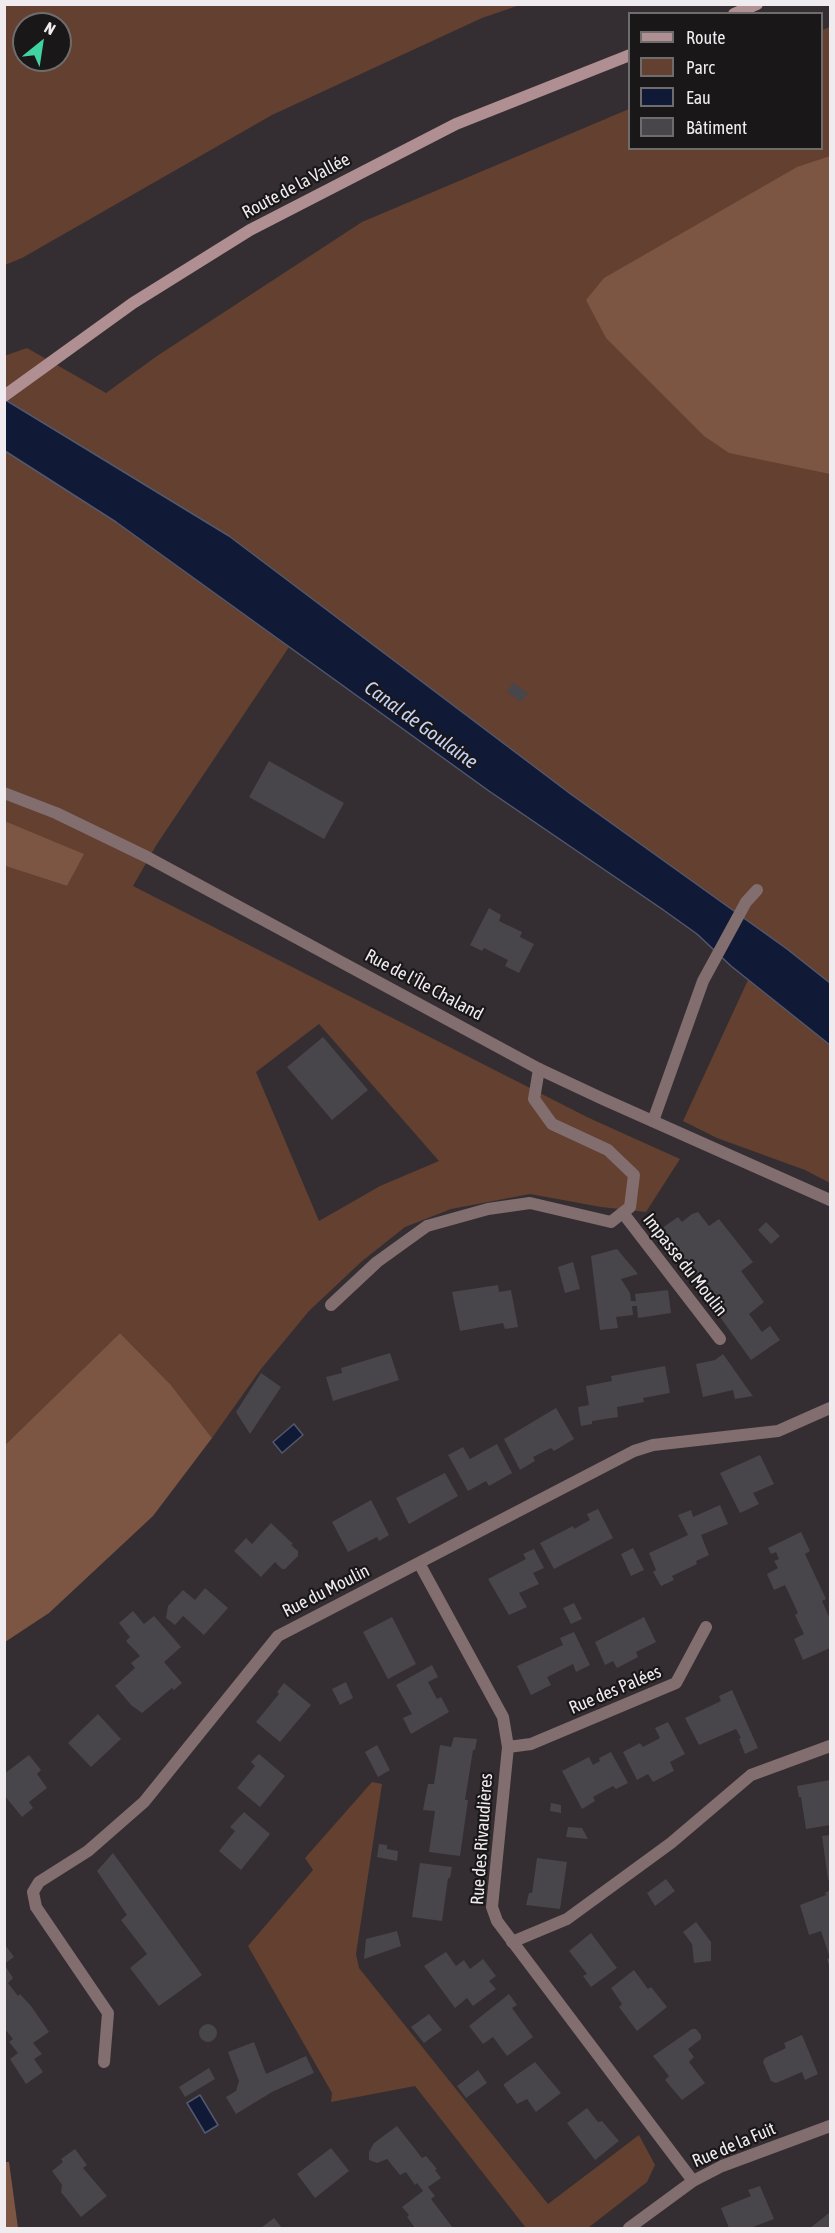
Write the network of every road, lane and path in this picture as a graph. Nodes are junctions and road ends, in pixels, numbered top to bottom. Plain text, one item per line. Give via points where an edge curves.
1 (757, 4) edge
2 (739, 12) edge
3 (628, 56) edge
4 (4, 396) edge
5 (4, 793) edge
6 (758, 890) dead end
7 (539, 1069) junction
8 (653, 1121) junction
9 (831, 1200) edge
10 (623, 1213) junction
11 (331, 1305) dead end
12 (720, 1339) dead end
13 (831, 1408) edge
14 (419, 1563) junction
15 (706, 1627) dead end
16 (831, 1746) edge
17 (508, 1748) junction
18 (512, 1942) junction
19 (104, 2062) dead end
20 (831, 2126) edge
21 (693, 2181) junction
22 (629, 2229) edge

1 - 2 main road
3 - 4 main road, Route de la Vallée via 456,124 261,225 134,303
5 - 7 street, Rue de l'Île Chaland via 147,857
6 - 8 street via 746,902 703,981
7 - 8 street, Rue de l'Île Chaland
7 - 10 street, Impasse du Moulin via 534,1099 552,1124 608,1150 634,1174 630,1207
8 - 9 street, Rue de l'Île Chaland
10 - 11 street, Impasse du Moulin via 610,1222 530,1203 488,1209 427,1226 377,1262
10 - 12 street, Impasse du Moulin
13 - 14 street, Rue du Moulin via 778,1431 653,1445 634,1451
14 - 17 street, Rue des Rivaudières via 503,1717
14 - 19 street, Rue du Moulin via 278,1636 144,1802 88,1851 39,1882 33,1892 36,1907 108,2013
15 - 17 street, Rue des Palées via 676,1683 531,1744
16 - 18 street via 752,1775 670,1843 567,1919
17 - 18 street, Rue des Rivaudières via 492,1906
18 - 21 street, Rue des Rivaudières
20 - 21 street, Rue de la Fuit via 722,2166
21 - 22 street, Rue de la Fuit

